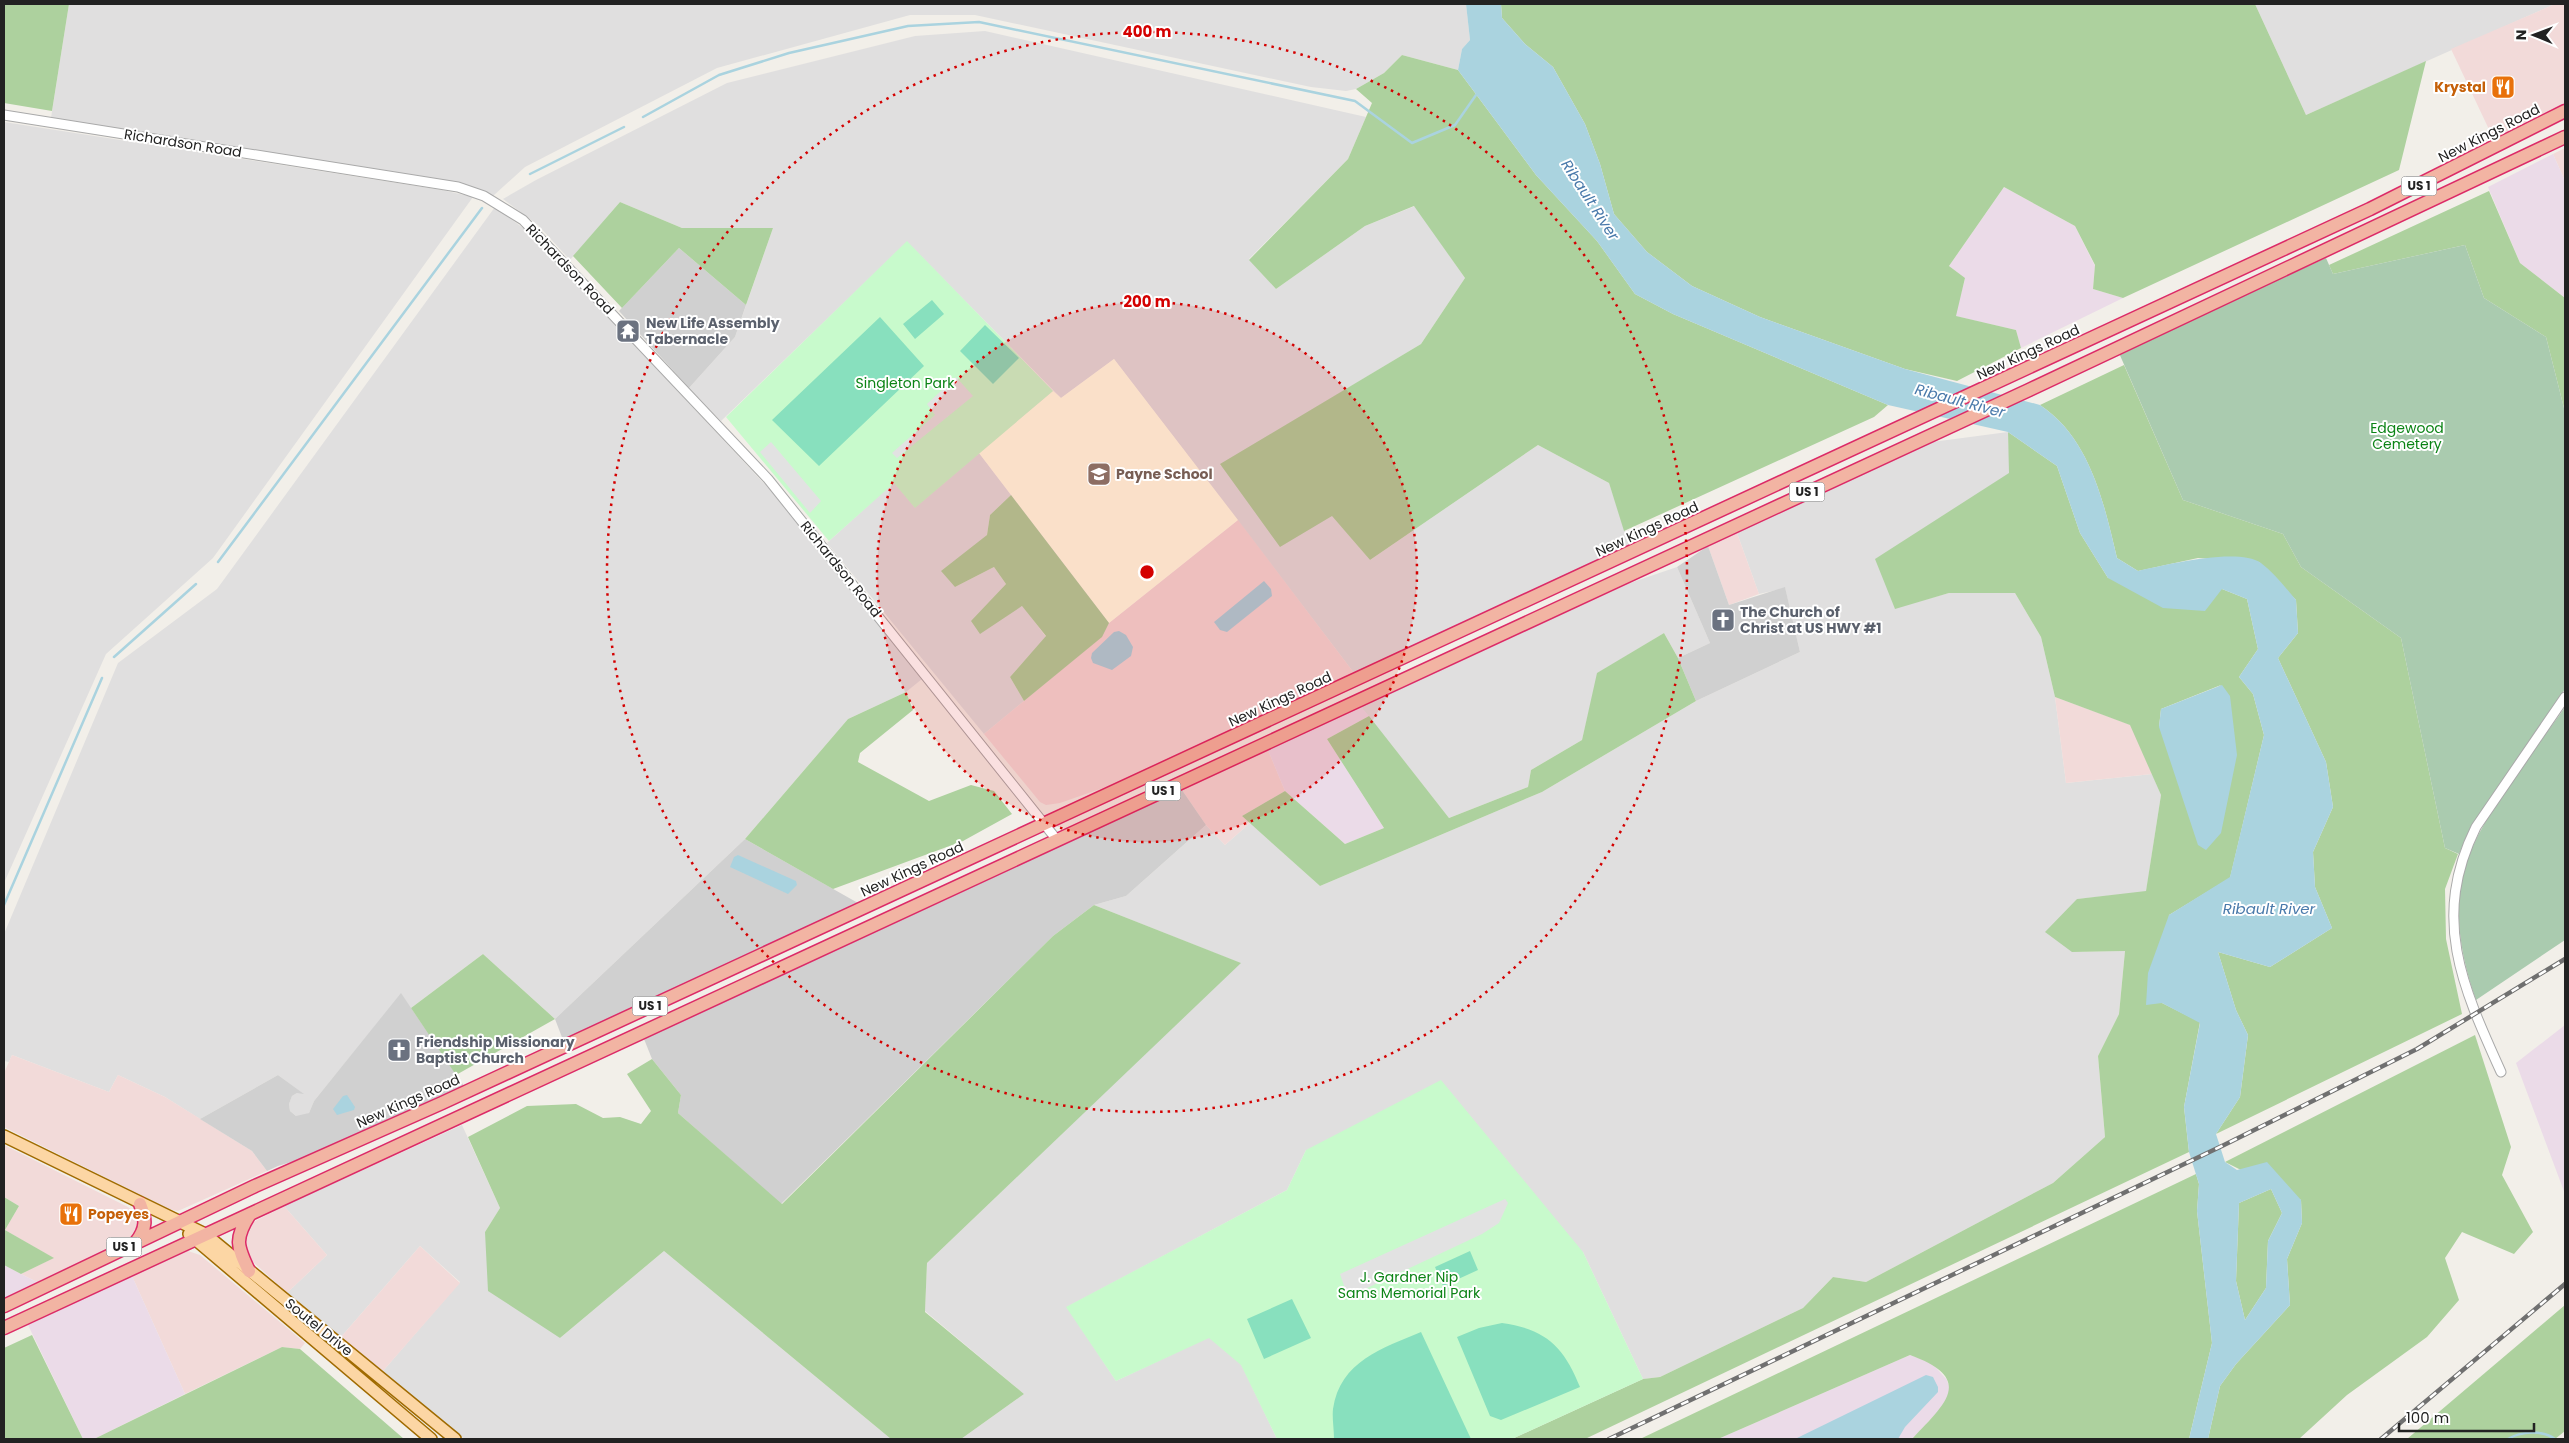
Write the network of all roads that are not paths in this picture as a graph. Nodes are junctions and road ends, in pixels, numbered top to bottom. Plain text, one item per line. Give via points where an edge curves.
1 (2565, 111) edge
2 (4, 115) edge
3 (2565, 137) edge
4 (2565, 697) edge
5 (1045, 824) junction
6 (1057, 840) junction
7 (2501, 1072) dead end
8 (4, 1136) edge
9 (140, 1204) junction
10 (250, 1214) junction
11 (178, 1222) junction
12 (200, 1237) junction
13 (136, 1242) junction
14 (249, 1271) junction
15 (4, 1306) edge
16 (4, 1328) edge
17 (431, 1439) edge
18 (455, 1439) edge

1 - 5 highway, New Kings Road / US 1 via 2370,209
2 - 5 street, Richardson Road via 458,187 484,196 523,220 768,479
3 - 6 highway, US 1 via 2029,390
4 - 7 street via 2476,827 2465,850 2456,884 2453,927 2460,969 2478,1021
5 - 6 street, Richardson Road
5 - 11 highway, New Kings Road / US 1
6 - 10 highway, US 1
8 - 9 main road, Soutel Drive
9 - 11 main road, Soutel Drive
9 - 13 highway via 145,1226
10 - 12 highway, US 1
10 - 14 highway via 238,1236 238,1247
11 - 12 main road, Soutel Drive
11 - 13 highway, New Kings Road / US 1
12 - 14 main road, Soutel Drive
12 - 16 highway, US 1
12 - 17 main road, Soutel Drive
13 - 15 highway, New Kings Road / US 1
14 - 18 main road, Soutel Drive

